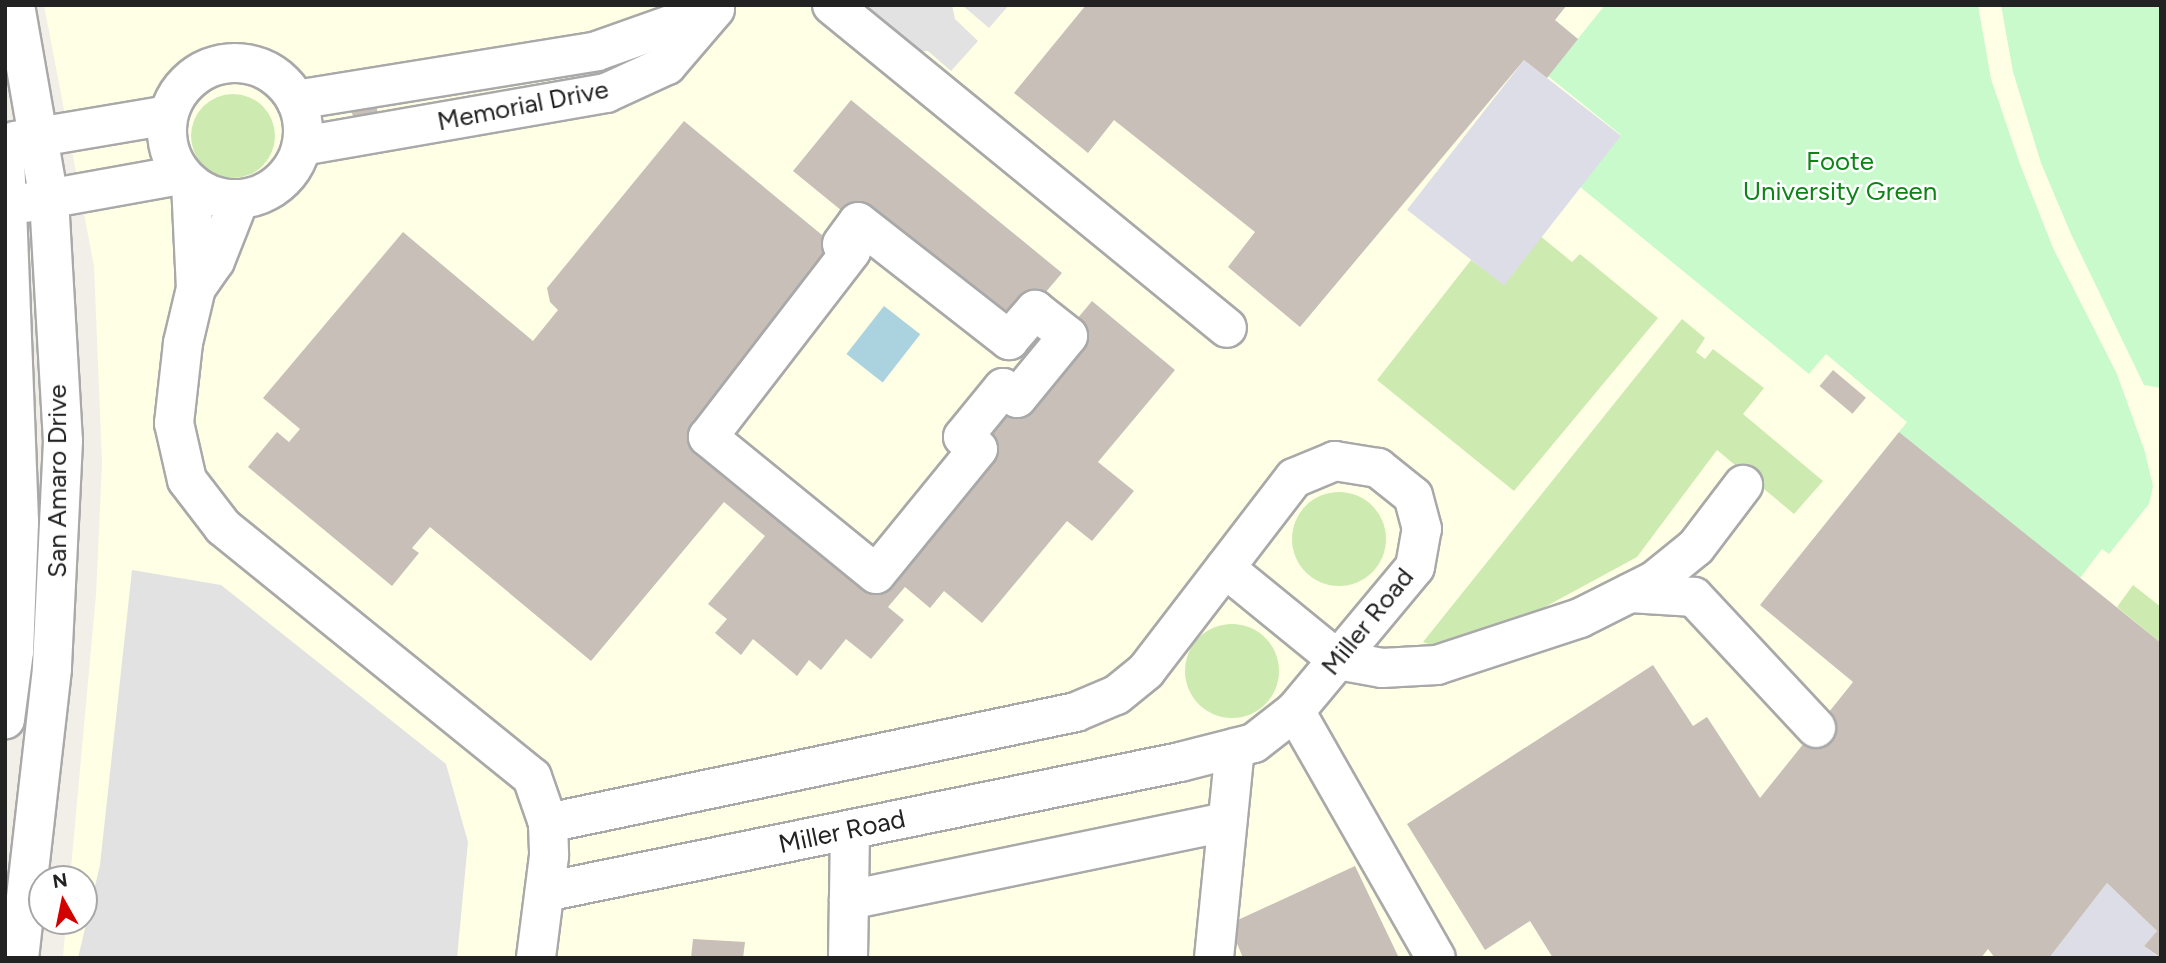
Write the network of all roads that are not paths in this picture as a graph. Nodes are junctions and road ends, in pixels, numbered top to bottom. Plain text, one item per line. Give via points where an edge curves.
1 (15, 5) edge
2 (832, 5) edge
3 (717, 7) edge
4 (296, 100) junction
5 (168, 115) junction
6 (23, 139) edge
7 (302, 146) junction
8 (5, 156) edge
9 (186, 179) junction
10 (50, 199) junction
11 (239, 200) junction
12 (9, 205) junction
13 (196, 288) junction
14 (1227, 328) dead end
15 (708, 437) joint
16 (1743, 485) dead end
17 (12, 523) edge
18 (61, 523) junction
19 (1225, 568) junction
20 (1630, 593) junction
21 (1338, 660) junction
22 (1295, 710) junction
23 (5, 719) edge
24 (1816, 729) dead end
25 (1236, 748) junction
26 (1227, 822) junction
27 (548, 823) junction
28 (850, 830) junction
29 (545, 892) junction
30 (849, 900) junction
31 (19, 958) edge
32 (536, 958) edge
33 (848, 958) edge
34 (1214, 958) edge
35 (1436, 958) edge

1 - 6 street, San Amaro Drive
2 - 14 street
3 - 4 street, Memorial Drive via 597,51
3 - 7 street, Memorial Drive via 667,65 606,93
4 - 5 street via 268,70 228,62 190,79
4 - 7 street via 303,119
5 - 6 street
5 - 9 street via 168,146
6 - 10 street, San Amaro Drive
7 - 11 street via 284,179 266,192
8 - 12 street, San Amaro Drive
9 - 10 street
9 - 11 street via 220,198
9 - 13 street
10 - 12 street
10 - 18 street, San Amaro Drive via 63,441
11 - 13 street via 215,261
12 - 17 street, San Amaro Drive
13 - 27 street via 183,343 174,423 180,460 197,498 223,527 520,765 532,777
15 - 15 street via 851,251 842,244 859,222 1009,340 1035,310 1068,336 1017,398 1003,388 963,437 978,449 876,574
16 - 20 street via 1696,547 1654,581
17 - 18 street
17 - 23 street, San Amaro Drive via 15,639
18 - 31 street, San Amaro Drive via 51,678
19 - 21 street
19 - 21 street, Miller Road via 1294,478 1335,461 1378,468 1413,496 1422,529 1415,567
19 - 27 street, Miller Road via 1146,671 1116,695 1076,712
20 - 21 street via 1580,618 1437,665 1382,668
20 - 24 street via 1694,597
21 - 22 street, Miller Road
22 - 25 street, Miller Road via 1254,743
22 - 35 street
25 - 26 street
25 - 28 street, Miller Road
26 - 30 street
26 - 34 street
27 - 29 street
28 - 29 street, Miller Road
28 - 30 street
29 - 32 street
30 - 33 street

